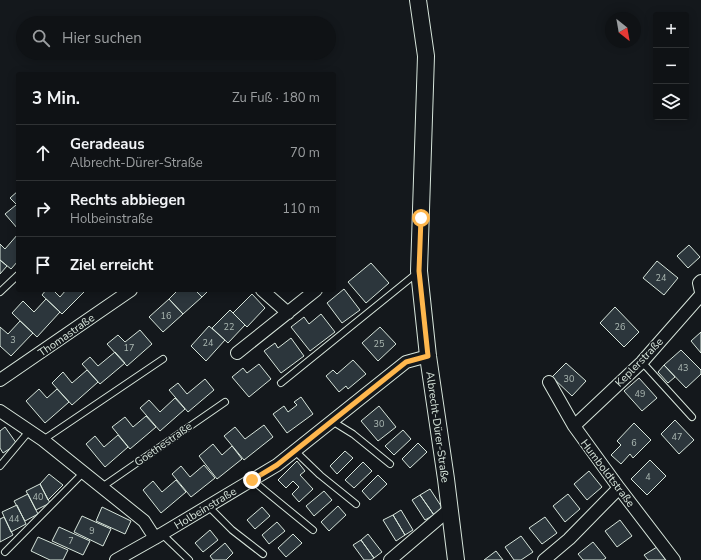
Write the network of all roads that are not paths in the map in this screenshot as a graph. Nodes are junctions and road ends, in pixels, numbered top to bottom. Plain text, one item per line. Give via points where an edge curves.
1 (418, 0) edge
2 (419, 271) junction
3 (16, 277) edge
4 (701, 281) edge
5 (0, 292) edge
6 (128, 292) edge
7 (264, 292) edge
8 (313, 292) edge
9 (700, 297) edge
10 (288, 312) junction
11 (237, 353) dead end
12 (428, 356) junction
13 (162, 359) dead end
14 (642, 362) junction
15 (0, 380) edge
16 (549, 382) dead end
17 (281, 383) dead end
18 (225, 402) dead end
19 (0, 411) edge
20 (692, 417) dead end
21 (332, 421) junction
22 (574, 426) junction
23 (30, 430) junction
24 (43, 440) junction
25 (295, 451) junction
26 (390, 464) dead end
27 (0, 466) edge
28 (84, 472) junction
29 (252, 480) junction
30 (102, 487) junction
31 (619, 488) junction
32 (356, 504) dead end
33 (208, 506) junction
34 (450, 509) junction
35 (313, 530) dead end
36 (158, 536) junction
37 (5, 552) dead end
38 (263, 554) dead end
39 (116, 560) edge
40 (189, 560) edge
41 (390, 560) edge
42 (456, 560) edge
43 (544, 560) edge
44 (674, 560) edge

1 - 2 street, Albrecht-Dürer-Straße via 426,56
2 - 12 street, Albrecht-Dürer-Straße
2 - 17 lane
3 - 5 lane
4 - 9 street, Keplerstraße
6 - 15 street, Thomastraße
7 - 10 street
8 - 10 street
9 - 14 street, Keplerstraße
10 - 11 street
12 - 21 street, Holbeinstraße via 406,362
12 - 34 street, Albrecht-Dürer-Straße
13 - 24 lane
14 - 20 lane
14 - 22 street, Keplerstraße
16 - 22 street, Humboldtstraße
18 - 30 lane, Goethestraße
19 - 23 street
21 - 25 street, Holbeinstraße
21 - 26 lane via 353,434
22 - 31 street, Humboldtstraße
23 - 24 street
23 - 27 lane
24 - 28 street
25 - 29 street, Holbeinstraße
25 - 32 lane
28 - 30 street
28 - 37 lane
29 - 33 street, Holbeinstraße
29 - 35 lane
30 - 36 street via 144,521
31 - 43 street via 569,539
31 - 44 street, Humboldtstraße
33 - 36 street, Holbeinstraße
33 - 38 lane via 232,530
34 - 41 street
34 - 42 street, Albrecht-Dürer-Straße
36 - 39 street, Holbeinstraße
36 - 40 lane

